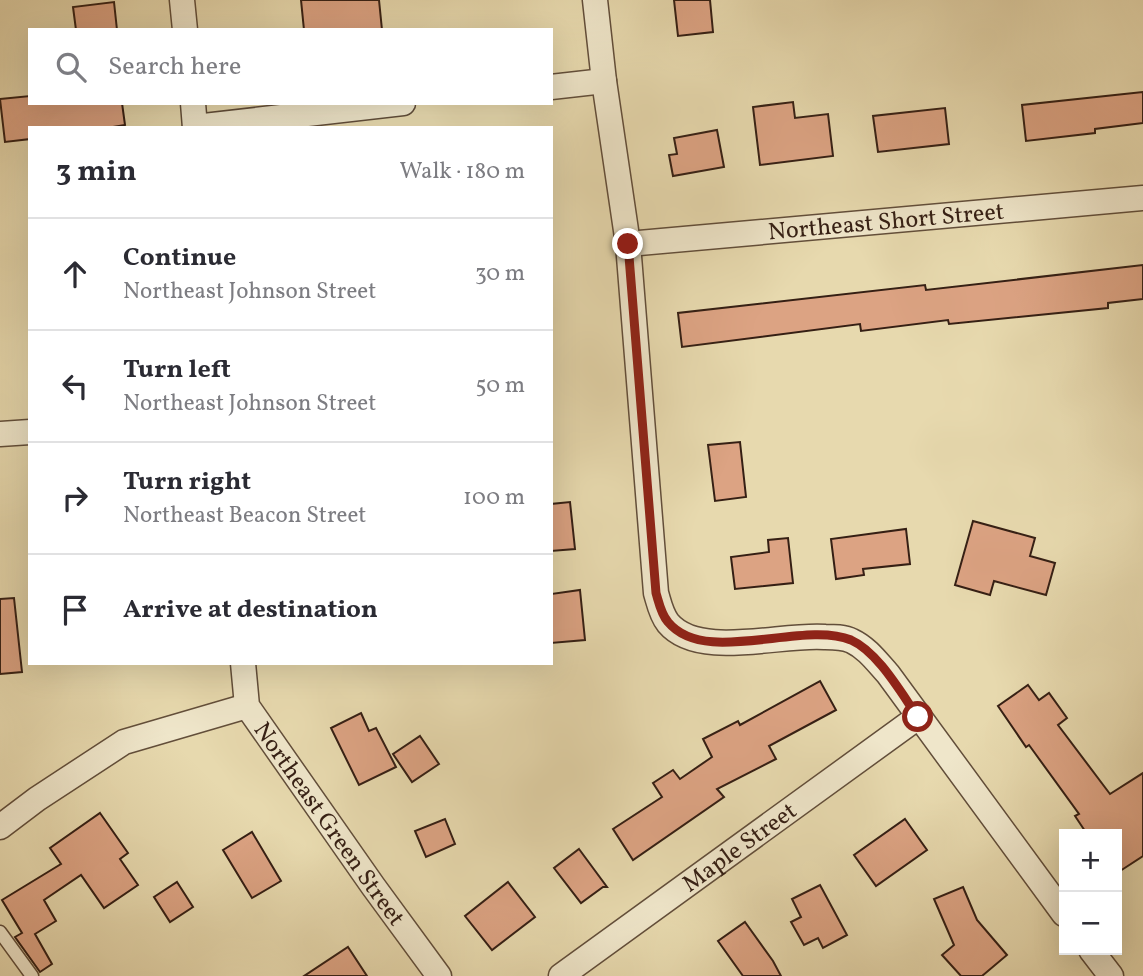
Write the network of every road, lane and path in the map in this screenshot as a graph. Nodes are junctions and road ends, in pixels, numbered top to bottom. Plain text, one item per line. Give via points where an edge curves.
1 (182, 0) edge
2 (595, 0) edge
3 (185, 28) edge
4 (604, 81) junction
5 (553, 87) edge
6 (377, 105) edge
7 (194, 119) edge
8 (1143, 198) edge
9 (628, 244) junction
10 (28, 432) edge
11 (0, 434) edge
12 (243, 665) edge
13 (247, 706) junction
14 (918, 717) junction
15 (0, 827) edge
16 (1059, 907) edge
17 (0, 932) edge
18 (1095, 955) edge
19 (32, 976) edge
20 (439, 976) edge
21 (561, 976) edge
22 (1111, 976) edge

1 - 3 street
2 - 4 street
4 - 5 street
4 - 9 street
6 - 7 street
8 - 9 street, Northeast Short Street
9 - 14 street via 656,593 662,613 680,633 694,639 720,642 811,635 850,640 888,674
10 - 11 street
12 - 13 street, Northeast Green Street
13 - 15 street via 124,742
13 - 20 street, Northeast Green Street
14 - 16 street
14 - 21 street, Maple Street
17 - 19 lane
18 - 22 street

